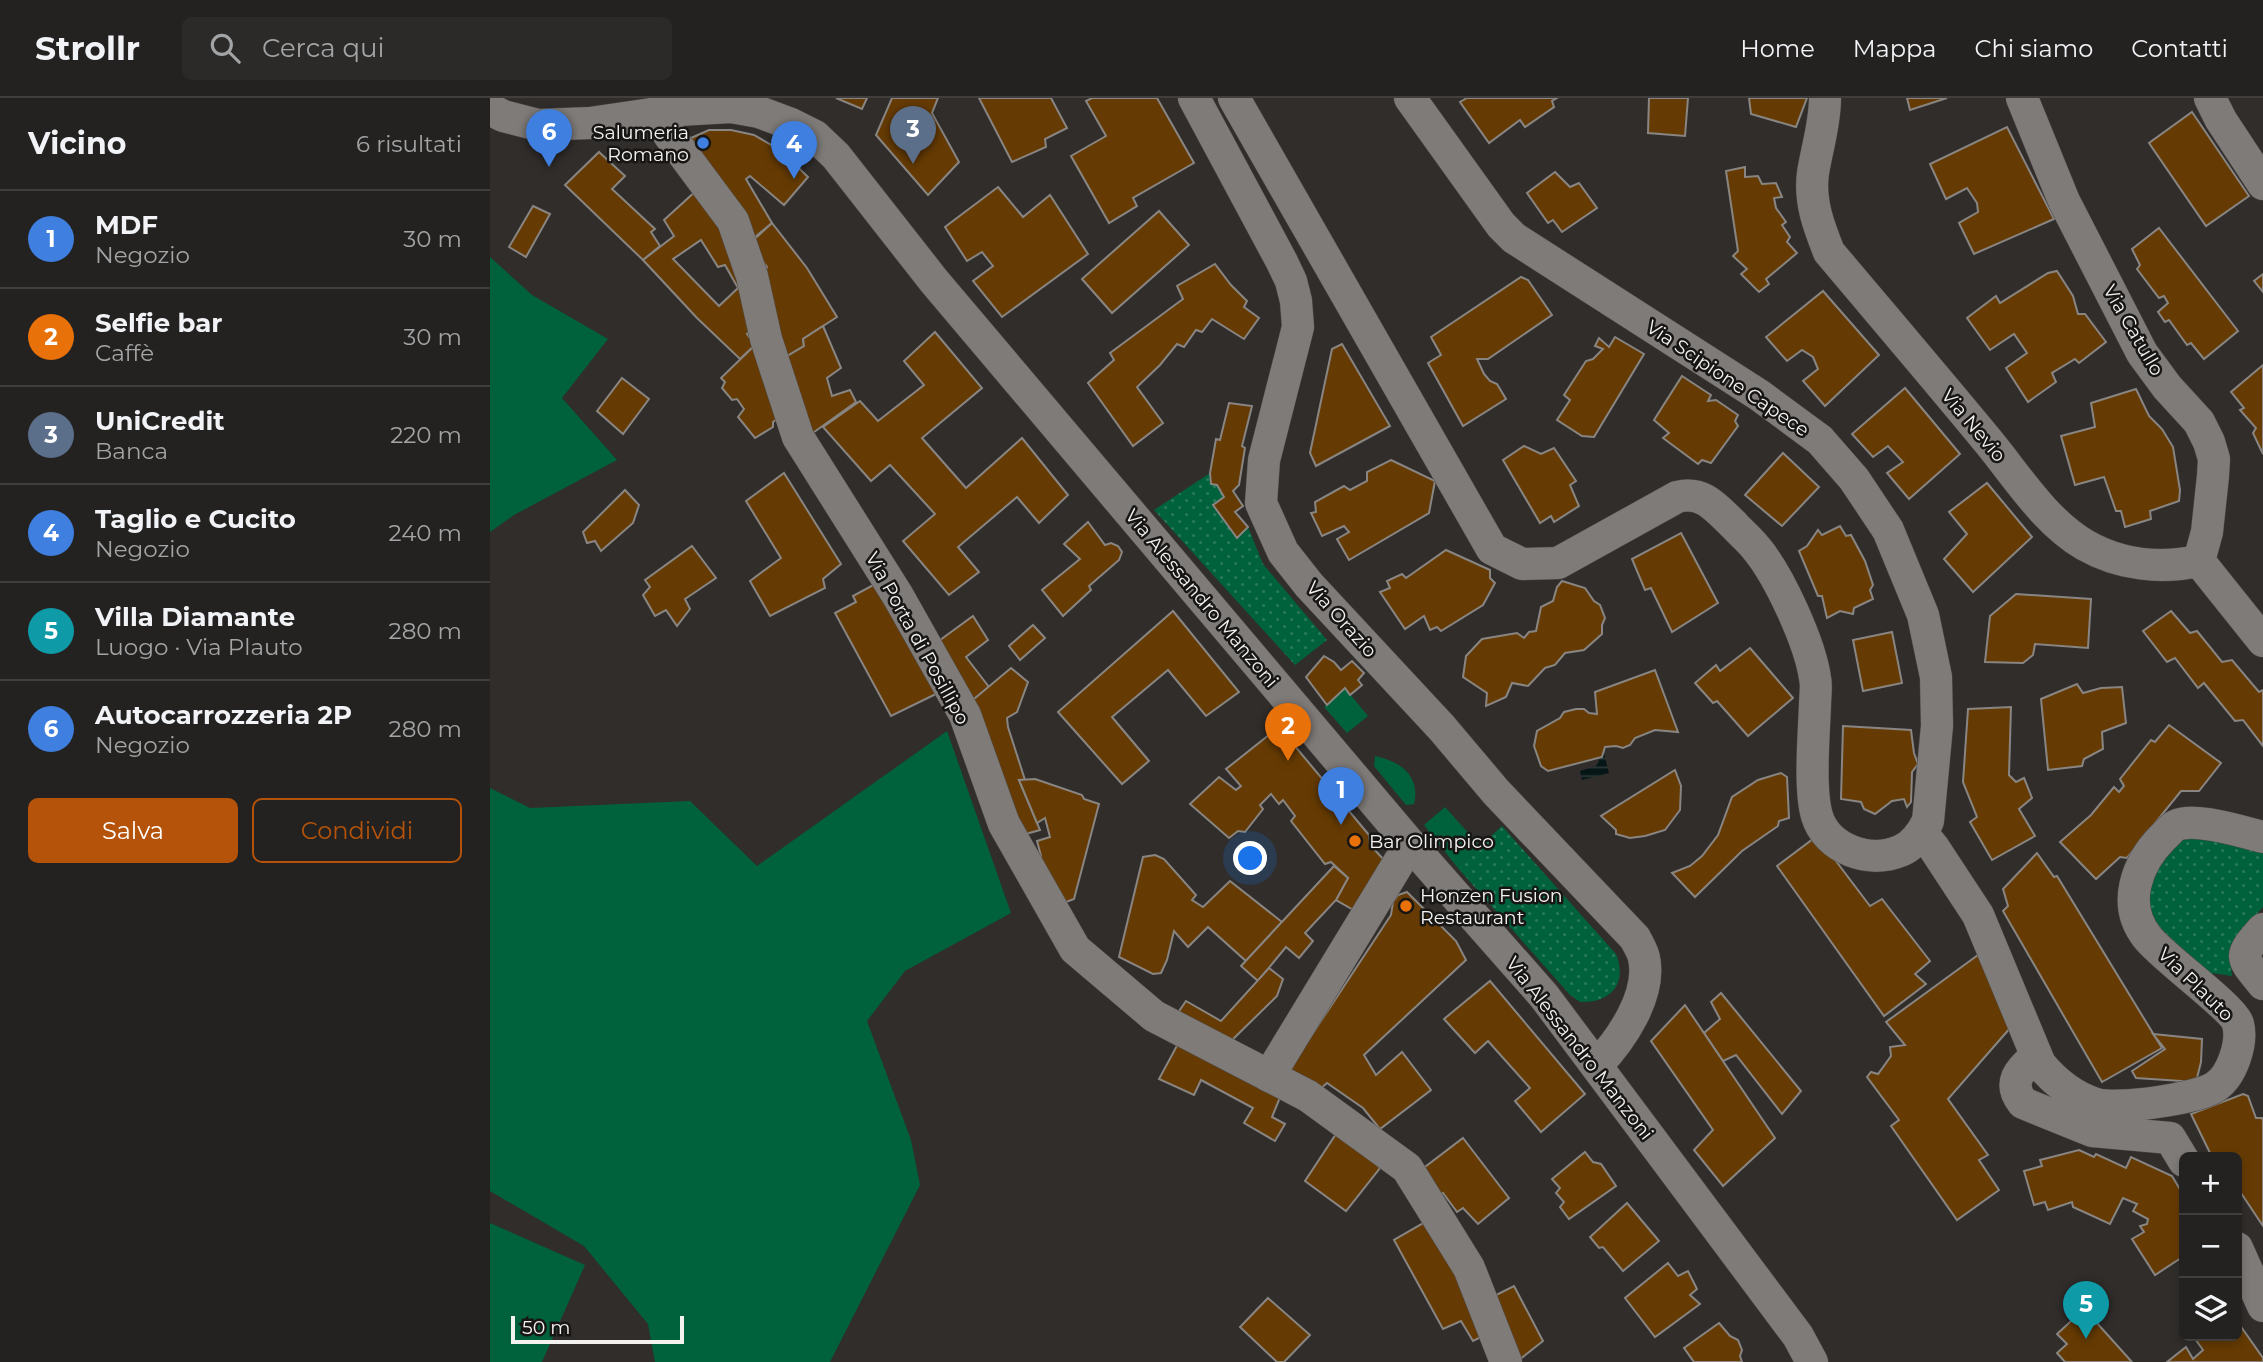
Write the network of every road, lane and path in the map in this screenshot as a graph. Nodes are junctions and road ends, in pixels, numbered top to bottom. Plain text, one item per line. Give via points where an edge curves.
1 (1194, 98) edge
2 (1234, 98) edge
3 (1410, 98) edge
4 (1825, 98) edge
5 (2022, 98) edge
6 (2210, 98) edge
7 (665, 105) edge
8 (490, 109) edge
9 (2263, 184) edge
10 (2199, 561) junction
11 (2263, 641) edge
12 (1922, 834) junction
13 (2263, 837) edge
14 (1410, 844) junction
15 (2263, 929) edge
16 (2263, 985) edge
17 (2036, 1056) junction
18 (1597, 1065) junction
19 (1269, 1076) junction
20 (2179, 1153) edge
21 (2242, 1259) edge
22 (2263, 1306) edge
23 (1506, 1362) edge
24 (1812, 1362) edge

1 - 18 street, Via Orazio via 1282,262 1296,301 1298,327 1261,481 1261,503 1271,529 1309,585 1635,938 1644,958 1644,986 1627,1028
2 - 12 street via 1492,549 1522,564 1558,563 1676,497 1703,498 1757,549 1786,595 1802,634 1816,678 1815,808 1825,833 1857,855 1885,856 1903,850
3 - 12 street, Via Scipione Capece via 1514,238 1759,395 1820,440 1854,479 1888,530 1898,554 1923,615 1936,677 1930,807
4 - 10 street, Via Nevio via 1812,176 1815,219 1829,252 2056,524 2086,545 2125,562 2162,566
5 - 10 street, Via Catullo via 2064,201 2143,353 2199,422 2209,442 2213,475
6 - 9 street
7 - 8 street, Via Alessandro Manzoni via 590,123 538,125
7 - 14 street, Via Alessandro Manzoni via 759,112 815,136 836,156 934,281
7 - 19 street, Via Porta di Posillipo via 668,135 733,220 798,437 898,596 965,715 1004,824 1075,948 1154,1016
10 - 11 street
12 - 17 street, Via Plauto via 1978,915
13 - 17 street, Via Plauto via 2201,822 2175,825 2139,869 2134,888 2134,908 2147,937 2233,1013 2238,1025 2236,1053 2215,1087 2171,1101 2097,1105 2048,1073
14 - 18 street, Via Alessandro Manzoni via 1544,996
14 - 19 street
15 - 16 street via 2245,949 2244,958
17 - 20 street via 2017,1076 2015,1088 2023,1103 2092,1131 2170,1138
18 - 24 street, Via Alessandro Manzoni via 1798,1336
19 - 23 street, Via Porta di Posillipo via 1308,1096 1407,1168 1469,1268
21 - 22 street

